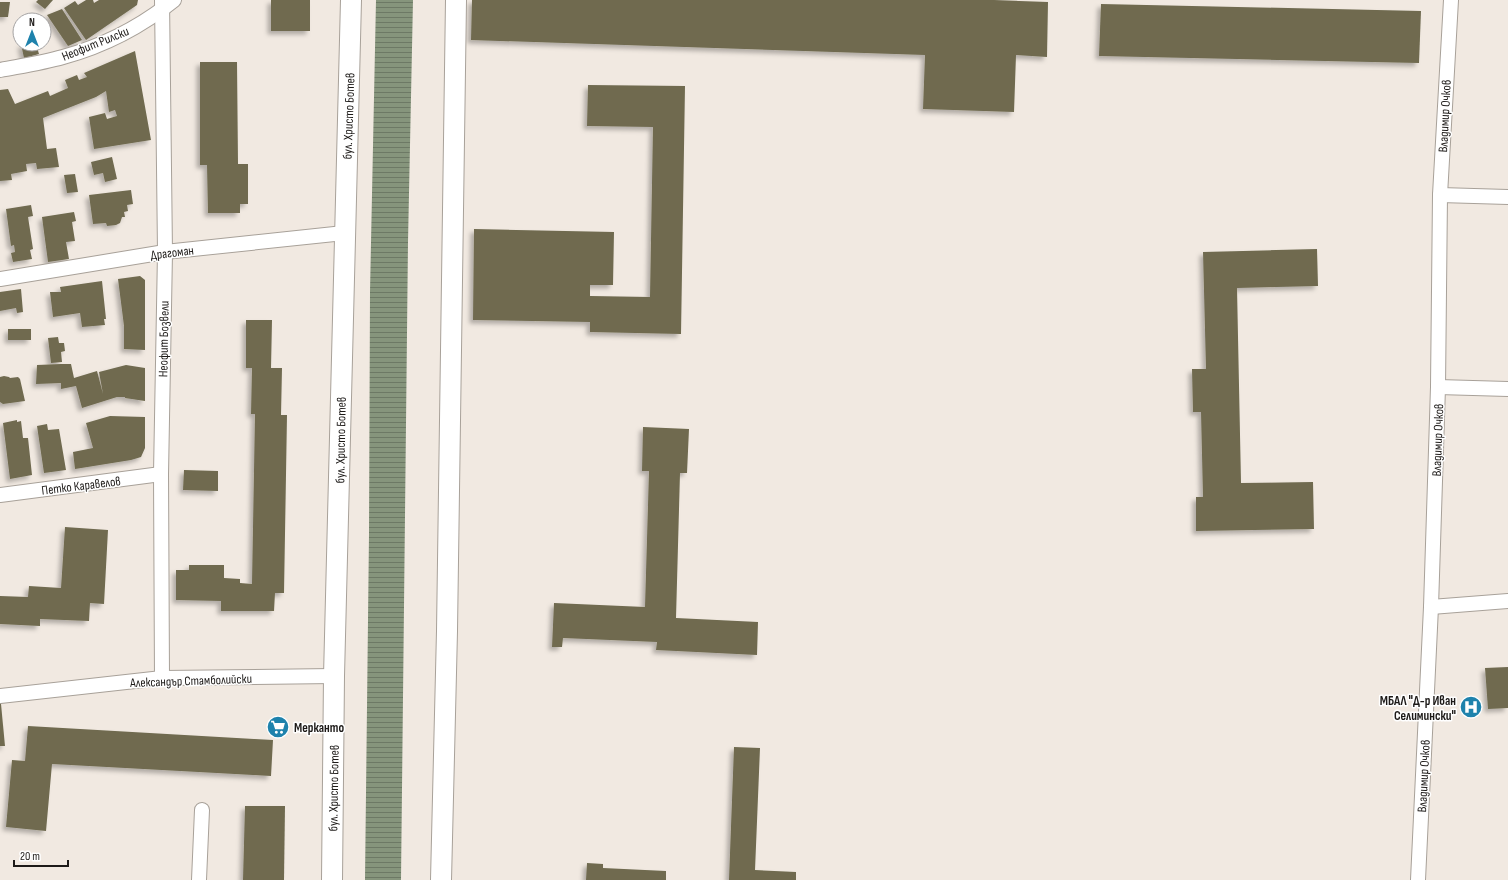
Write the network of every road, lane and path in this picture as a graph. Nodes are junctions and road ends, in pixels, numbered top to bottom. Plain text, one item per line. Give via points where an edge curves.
1 (174, 0) edge
2 (351, 0) edge
3 (456, 0) edge
4 (1451, 0) edge
5 (162, 5) edge
6 (0, 70) edge
7 (1440, 195) junction
8 (1508, 197) edge
9 (344, 233) junction
10 (165, 252) junction
11 (0, 279) edge
12 (1438, 387) junction
13 (1508, 389) edge
14 (161, 474) junction
15 (0, 495) edge
16 (1508, 601) edge
17 (1431, 607) junction
18 (334, 676) junction
19 (162, 678) junction
20 (0, 696) edge
21 (202, 810) dead end
22 (199, 880) edge
23 (332, 880) edge
24 (441, 880) edge
25 (1418, 880) edge

1 - 5 street, Неофит Рилски
2 - 9 main road, бул. Христо Ботев
3 - 24 main road
4 - 7 street, Владимир Очков
5 - 6 street, Неофит Рилски via 126,33 65,57
5 - 10 street, Неофит Бозвели
7 - 8 street
7 - 12 street, Владимир Очков
9 - 10 street, Драгоман
9 - 18 main road, бул. Христо Ботев
10 - 11 street, Драгоман
10 - 14 street, Неофит Бозвели
12 - 13 street
12 - 17 street, Владимир Очков
14 - 15 street, Петко Каравелов
14 - 19 street, Неофит Бозвели
16 - 17 street
17 - 25 street, Владимир Очков
18 - 19 street, Александър Стамболийски
18 - 23 main road, бул. Христо Ботев
19 - 20 street, Александър Стамболийски
21 - 22 street

